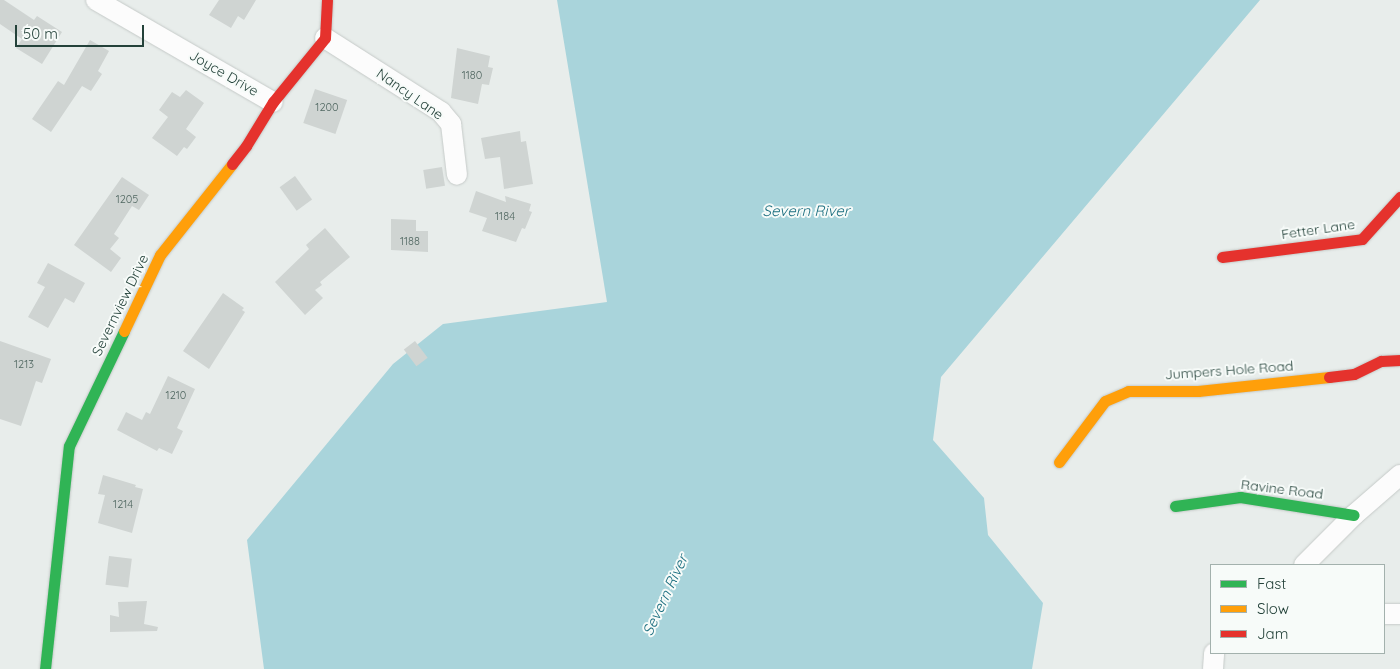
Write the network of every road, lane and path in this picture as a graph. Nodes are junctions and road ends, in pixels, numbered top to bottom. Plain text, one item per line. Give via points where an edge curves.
1 (96, 0) edge
2 (327, 0) edge
3 (325, 38) junction
4 (273, 102) junction
5 (457, 175) dead end
6 (1400, 197) edge
7 (1222, 257) dead end
8 (1400, 360) edge
9 (1059, 462) dead end
10 (1400, 474) edge
11 (1176, 506) dead end
12 (1354, 515) junction
13 (1305, 564) edge
14 (1385, 614) edge
15 (1400, 614) edge
16 (1214, 654) edge
17 (45, 669) edge
18 (1213, 669) edge

1 - 4 street, Joyce Drive
2 - 3 street
3 - 4 street, Severnview Drive
3 - 5 street, Nancy Lane via 441,112 451,124
4 - 17 street, Severnview Drive via 246,146 160,255 69,446
6 - 7 street, Fetter Lane via 1362,239
8 - 9 street, Jumpers Hole Road via 1381,361 1354,374 1198,390 1128,391 1105,401
10 - 12 street
11 - 12 street, Ravine Road via 1240,497
12 - 13 street
14 - 15 street
16 - 18 street

